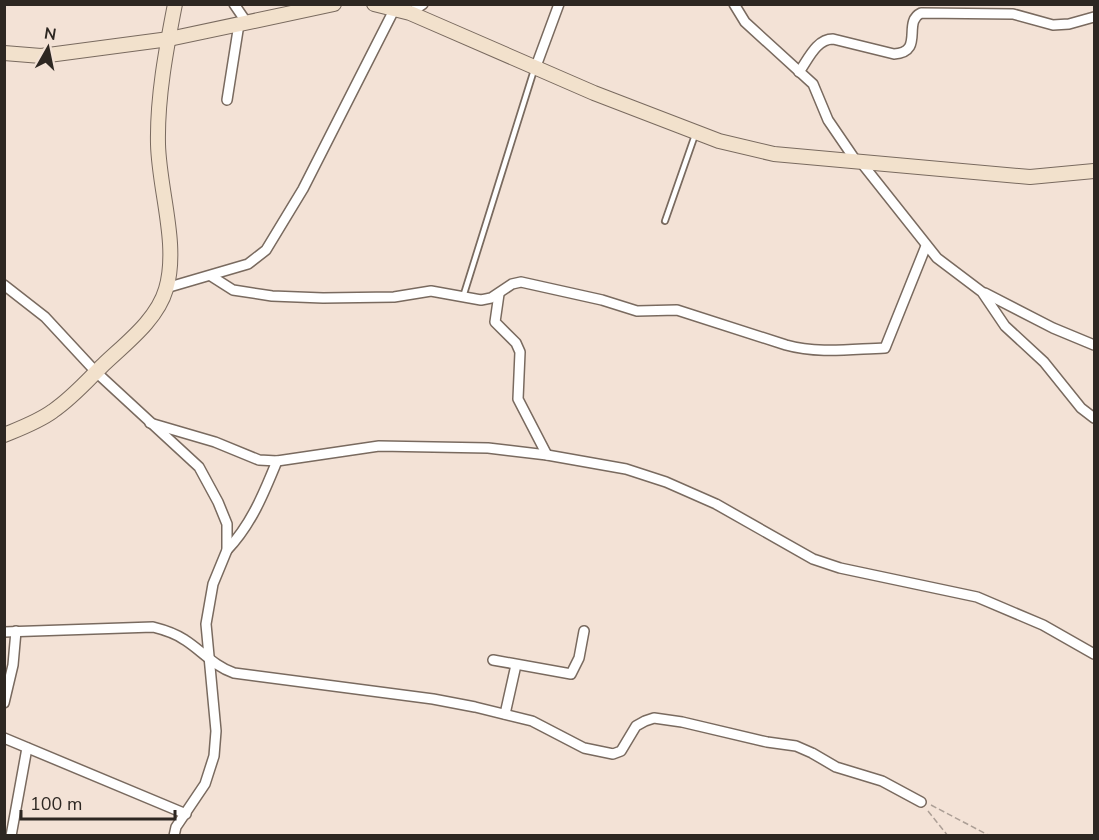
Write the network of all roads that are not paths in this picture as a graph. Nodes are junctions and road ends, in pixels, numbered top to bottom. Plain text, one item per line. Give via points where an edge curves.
1 (175, 4) edge
2 (234, 4) edge
3 (334, 4) edge
4 (374, 4) edge
5 (423, 4) edge
6 (559, 4) edge
7 (734, 4) edge
8 (393, 6) edge
9 (410, 14) junction
10 (1095, 17) edge
11 (243, 23) junction
12 (168, 39) junction
13 (4, 53) edge
14 (535, 69) junction
15 (799, 72) junction
16 (227, 100) dead end
17 (696, 132) junction
18 (858, 161) junction
19 (1095, 171) edge
20 (665, 221) dead end
21 (926, 246) junction
22 (211, 276) junction
23 (4, 285) edge
24 (166, 288) junction
25 (982, 292) junction
26 (499, 294) junction
27 (463, 297) junction
28 (1095, 345) edge
29 (96, 372) junction
30 (1095, 418) edge
31 (150, 423) junction
32 (4, 435) edge
33 (547, 455) junction
34 (277, 461) junction
35 (227, 550) junction
36 (16, 631) junction
37 (584, 631) dead end
38 (4, 632) edge
39 (1095, 654) edge
40 (208, 659) junction
41 (493, 660) dead end
42 (516, 665) junction
43 (4, 703) edge
44 (505, 714) junction
45 (4, 738) edge
46 (27, 748) junction
47 (921, 802) road end
48 (186, 814) junction
49 (11, 836) edge
50 (174, 836) edge

1 - 12 street
2 - 11 street
3 - 11 street
4 - 8 street
5 - 9 street
6 - 14 street
7 - 15 street via 745,22
8 - 9 street
8 - 22 street via 303,189 266,250 248,264
9 - 14 street
10 - 15 street via 1053,25 1013,14 921,13 914,19 911,44 903,54 826,39
11 - 12 street
11 - 16 street
12 - 13 street via 41,56
12 - 24 street via 158,142 171,261
14 - 17 street
14 - 27 lane
15 - 18 street via 813,84 828,120
17 - 18 street via 774,154
17 - 20 lane
18 - 19 street via 1030,177
18 - 21 street
21 - 25 street
21 - 26 street via 885,348 803,350 677,310 637,311 521,282
22 - 24 street
22 - 27 street via 233,290 272,296 364,298 431,291
23 - 29 street via 45,317
24 - 29 street via 159,306 145,324
25 - 28 street
25 - 30 street via 1005,326 1044,362 1081,408
26 - 27 street via 481,300
26 - 33 street via 495,322 520,352 518,399
29 - 31 street
29 - 32 street via 52,412
31 - 34 street via 260,460
31 - 35 street via 199,467 227,524
33 - 34 street via 488,448 379,446
33 - 39 street via 626,469 666,482 716,504 813,559 977,597 1043,625
34 - 35 street via 239,538
35 - 40 street via 208,604
36 - 38 street
36 - 40 street via 153,627 186,640
36 - 43 street
37 - 42 street via 579,658 571,674
40 - 44 street via 234,673 433,699
40 - 48 street via 216,731 214,756 205,784
41 - 42 street
42 - 44 street
44 - 47 street via 532,721 584,748 613,754 621,751 636,726 654,718 796,746 836,767 882,781
45 - 46 street
46 - 48 street
46 - 49 street
48 - 50 street

